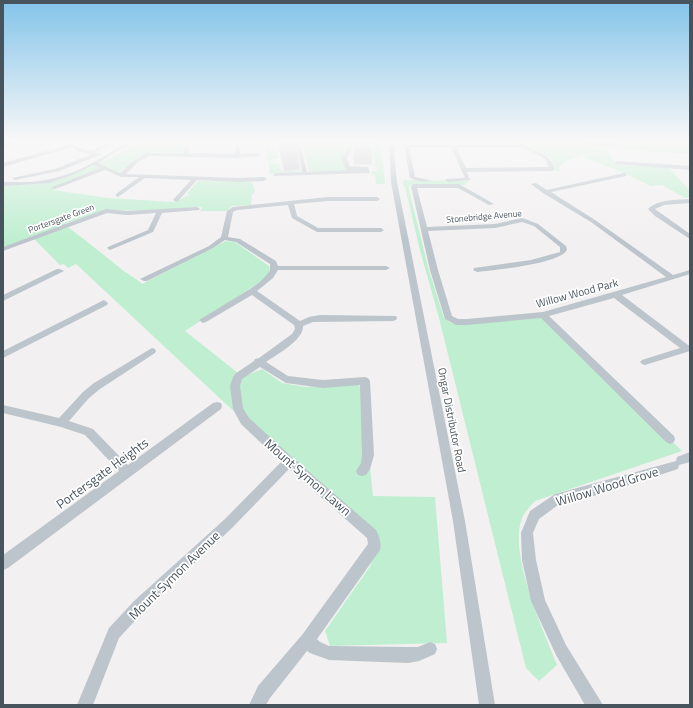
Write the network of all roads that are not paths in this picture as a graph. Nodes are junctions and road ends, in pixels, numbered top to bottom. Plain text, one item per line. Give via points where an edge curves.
1 (44, 173) edge
2 (68, 173) edge
3 (92, 173) edge
4 (117, 173) edge
5 (305, 173) edge
6 (393, 173) edge
7 (412, 173) edge
8 (465, 173) edge
9 (121, 175) joint
10 (276, 175) dead end
11 (624, 176) dead end
12 (143, 177) junction
13 (195, 179) junction
14 (264, 179) dead end
15 (4, 181) edge
16 (534, 184) dead end
17 (53, 188) dead end
18 (545, 192) junction
19 (118, 194) dead end
20 (377, 199) dead end
21 (176, 200) dead end
22 (690, 201) edge
23 (291, 203) junction
24 (491, 204) dead end
25 (198, 209) dead end
26 (160, 211) junction
27 (424, 229) junction
28 (381, 230) dead end
29 (690, 237) edge
30 (224, 238) junction
31 (110, 248) dead end
32 (3, 249) edge
33 (275, 268) junction
34 (386, 268) dead end
35 (477, 270) dead end
36 (60, 271) dead end
37 (690, 272) edge
38 (671, 277) junction
39 (144, 279) dead end
40 (252, 291) junction
41 (616, 294) junction
42 (3, 298) edge
43 (104, 303) dead end
44 (543, 315) junction
45 (393, 318) dead end
46 (203, 320) dead end
47 (298, 325) junction
48 (688, 348) edge
49 (152, 351) dead end
50 (3, 355) edge
51 (258, 361) junction
52 (645, 362) dead end
53 (217, 406) dead end
54 (3, 409) edge
55 (61, 423) junction
56 (670, 439) dead end
57 (681, 461) edge
58 (289, 462) junction
59 (362, 471) dead end
60 (127, 472) junction
61 (3, 563) edge
62 (307, 640) junction
63 (430, 649) dead end
64 (85, 705) edge
65 (256, 705) edge
66 (487, 705) edge
67 (596, 705) edge

1 - 15 street
2 - 15 street via 50,180
3 - 17 street
4 - 9 street
5 - 10 street
6 - 66 street, Ongar Distributor Road via 460,521
7 - 8 street via 413,178 420,180 453,181 468,179
9 - 12 street
11 - 18 street
12 - 13 street
12 - 19 street
13 - 14 street
13 - 21 street
16 - 18 street
18 - 38 street via 594,221
20 - 23 street via 328,199
22 - 29 street via 651,209
23 - 28 street via 294,216 317,230
23 - 30 street via 231,209
24 - 27 street via 458,186 416,185 414,186
25 - 26 street, Portersgate Green
26 - 31 street via 150,231
26 - 32 street, Portersgate Green via 106,211
27 - 35 street, Stonebridge Avenue via 495,226 522,220 536,225 563,246 562,253 532,262
27 - 44 street, Willow Wood Park via 447,316 456,322 467,322
30 - 33 street via 238,240 273,263
30 - 39 street via 211,247
33 - 34 street
33 - 40 street via 269,278
36 - 42 street
37 - 38 street, Willow Wood Park
38 - 41 street, Willow Wood Park
40 - 46 street
40 - 47 street
41 - 44 street, Willow Wood Park
41 - 48 street
43 - 50 street
44 - 56 street
45 - 47 street via 320,318
47 - 51 street, Mount Symon Lawn via 296,336
48 - 52 street
49 - 55 street via 97,386
51 - 58 street, Mount Symon Lawn via 238,377 235,386 238,409 245,421
51 - 59 street via 286,379 323,384 365,381 368,455
53 - 60 street, Portersgate Heights
54 - 55 street
55 - 60 street via 89,432
57 - 67 street, Willow Wood Grove via 601,488 555,500 534,515 527,533 529,560 538,601 561,650 587,695
58 - 62 street, Mount Symon Lawn via 372,534 375,545
58 - 64 street, Mount Symon Avenue via 114,633
60 - 61 street, Portersgate Heights
62 - 63 street via 315,648 329,653 408,655
62 - 65 street, Mount Symon Lawn

